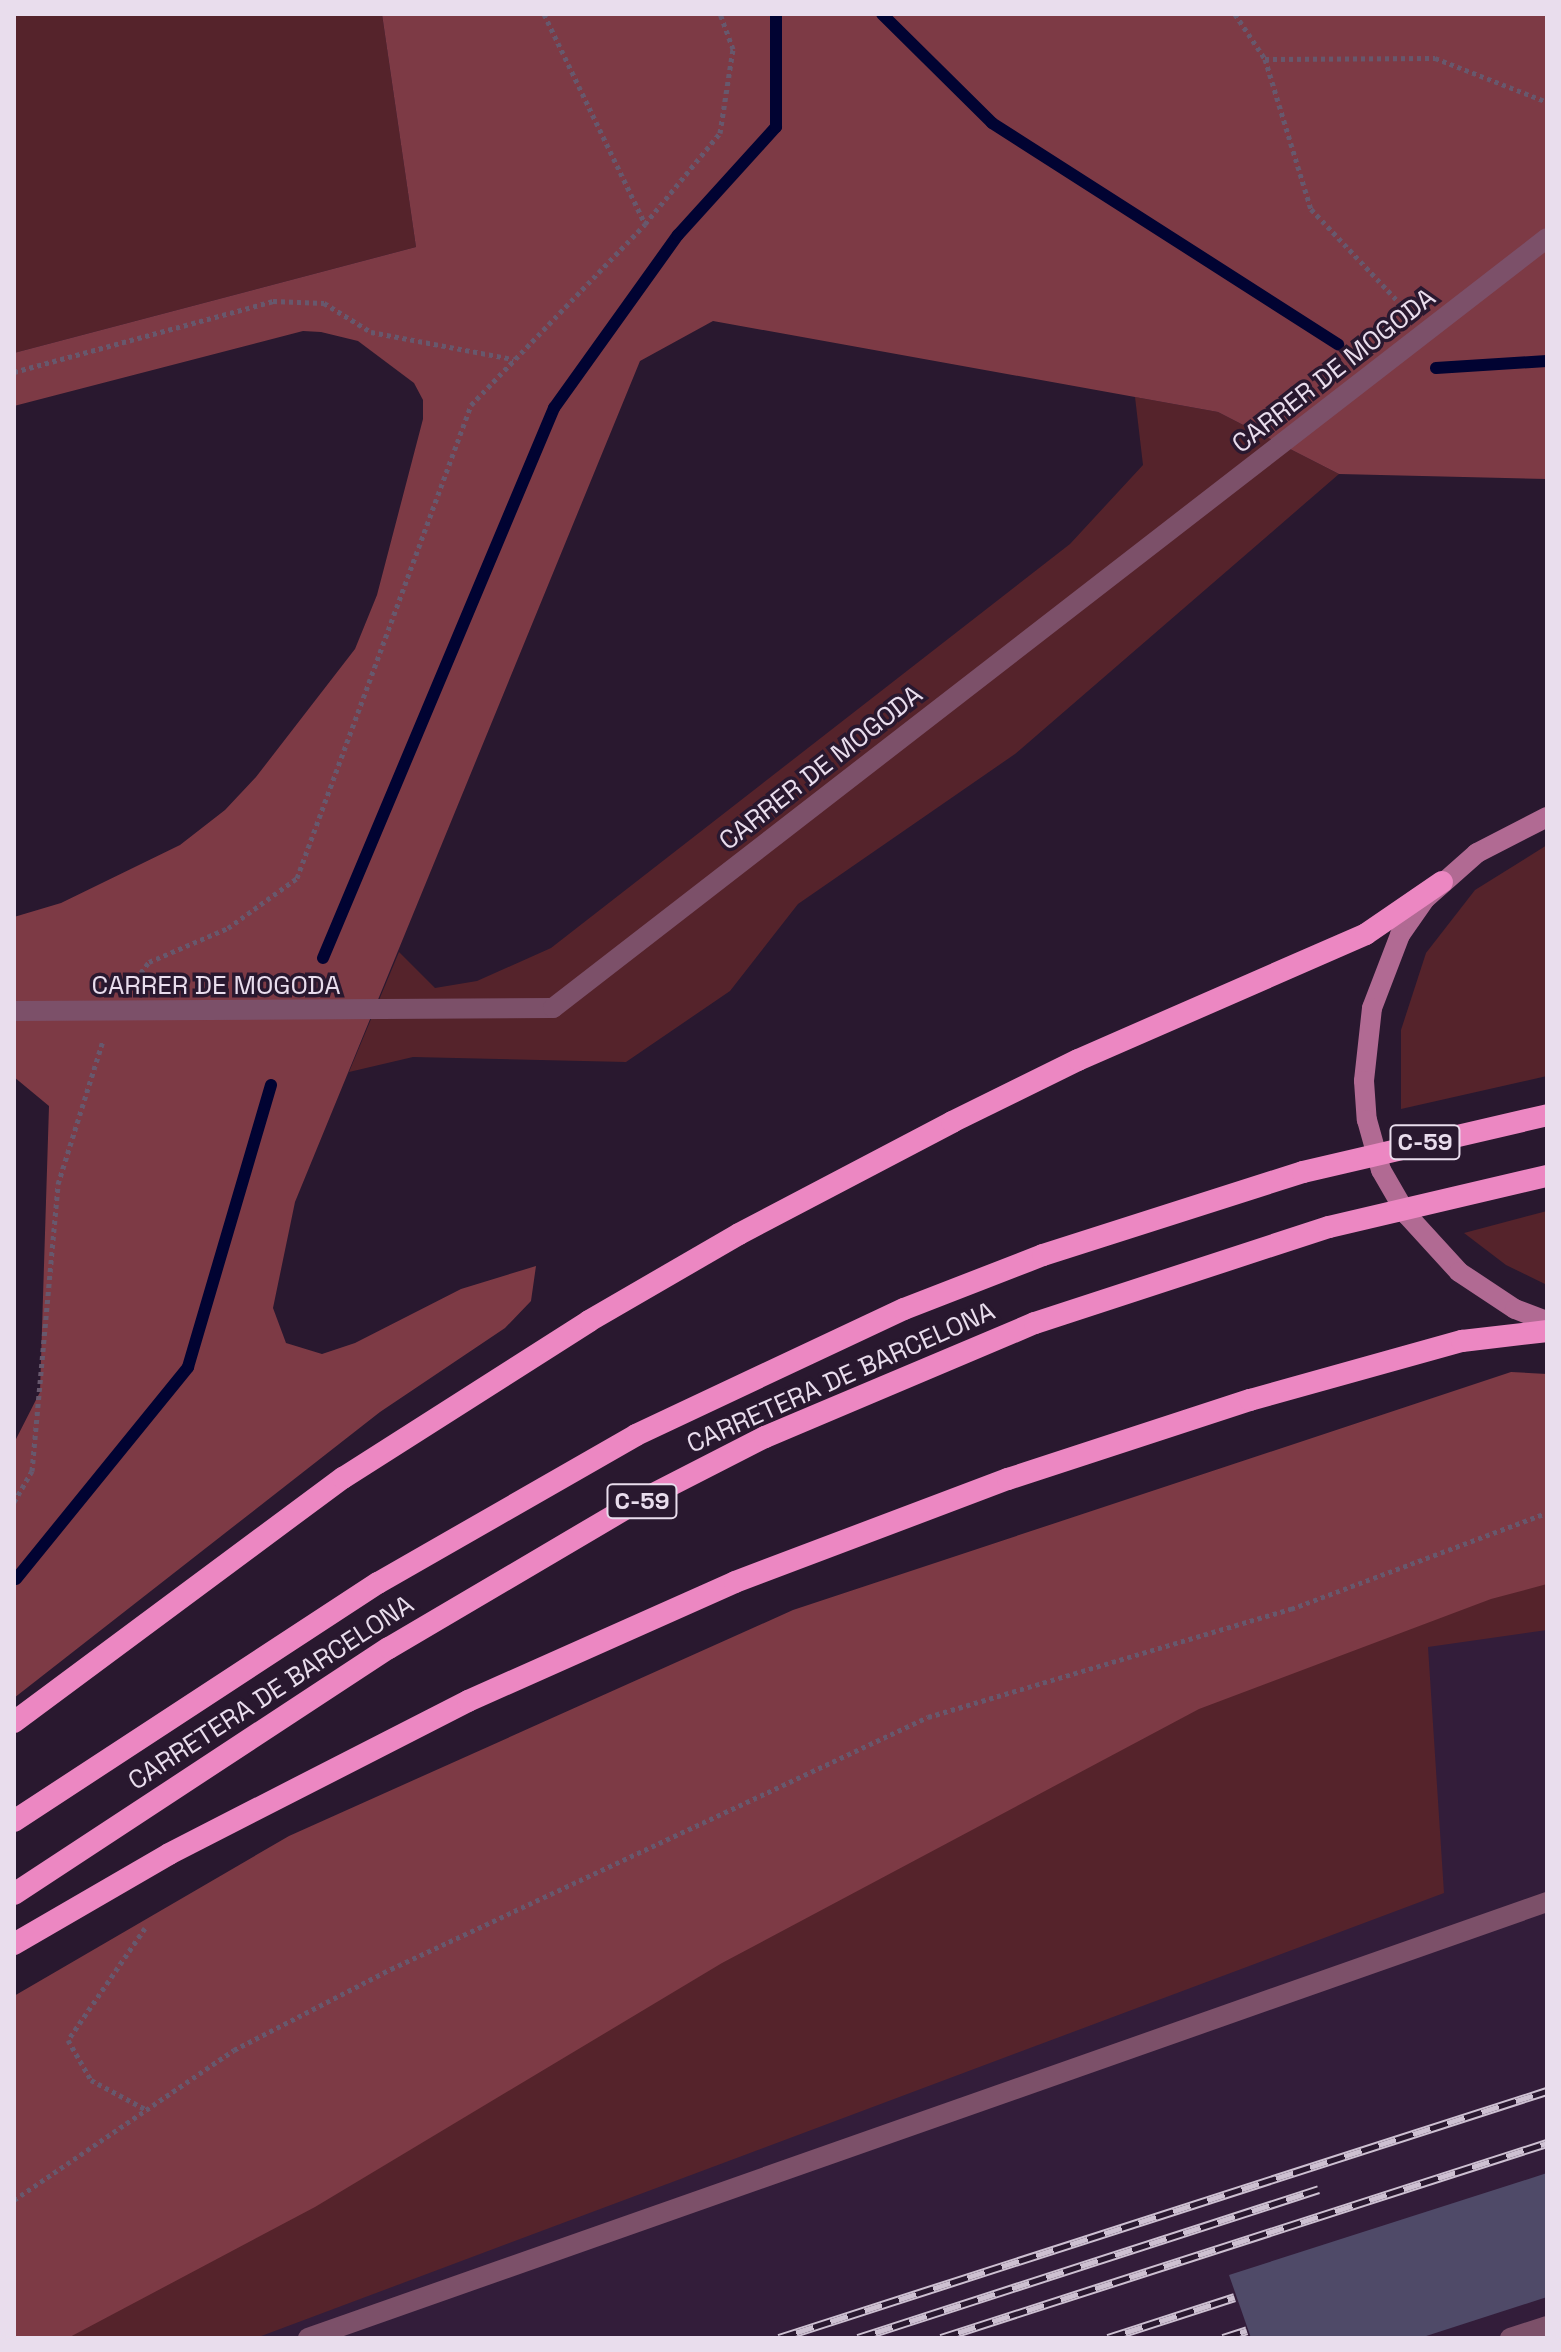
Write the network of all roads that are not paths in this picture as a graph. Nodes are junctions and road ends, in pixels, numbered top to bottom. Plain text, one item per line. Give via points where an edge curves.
1 (1547, 238) edge
2 (1547, 817) edge
3 (1442, 882) junction
4 (14, 1011) edge
5 (1547, 1115) edge
6 (1547, 1176) edge
7 (1547, 1321) edge
8 (1547, 1331) edge
9 (14, 1722) edge
10 (14, 1821) edge
11 (14, 1894) edge
12 (1547, 1902) edge
13 (14, 1944) edge
14 (1547, 2326) edge
15 (308, 2338) edge
16 (1510, 2338) edge

1 - 4 street, CARRER DE MOGODA via 553,1008
2 - 3 main road via 1512,831
3 - 7 main road via 1400,935 1372,1008 1365,1068 1367,1120 1381,1170 1429,1243 1487,1292
3 - 9 highway via 1366,934 1078,1060 952,1122 589,1321 308,1503
5 - 10 highway, CARRETERA DE BARCELONA / C-59, bridge via 1303,1172 1043,1255 904,1309 650,1428 504,1507
6 - 11 highway, CARRETERA DE BARCELONA / C-59, bridge via 1329,1227 1035,1323 765,1437 632,1505 414,1633
8 - 13 highway via 1462,1341 1250,1400 1008,1479 735,1582 468,1701 169,1854
12 - 15 street
14 - 16 street

